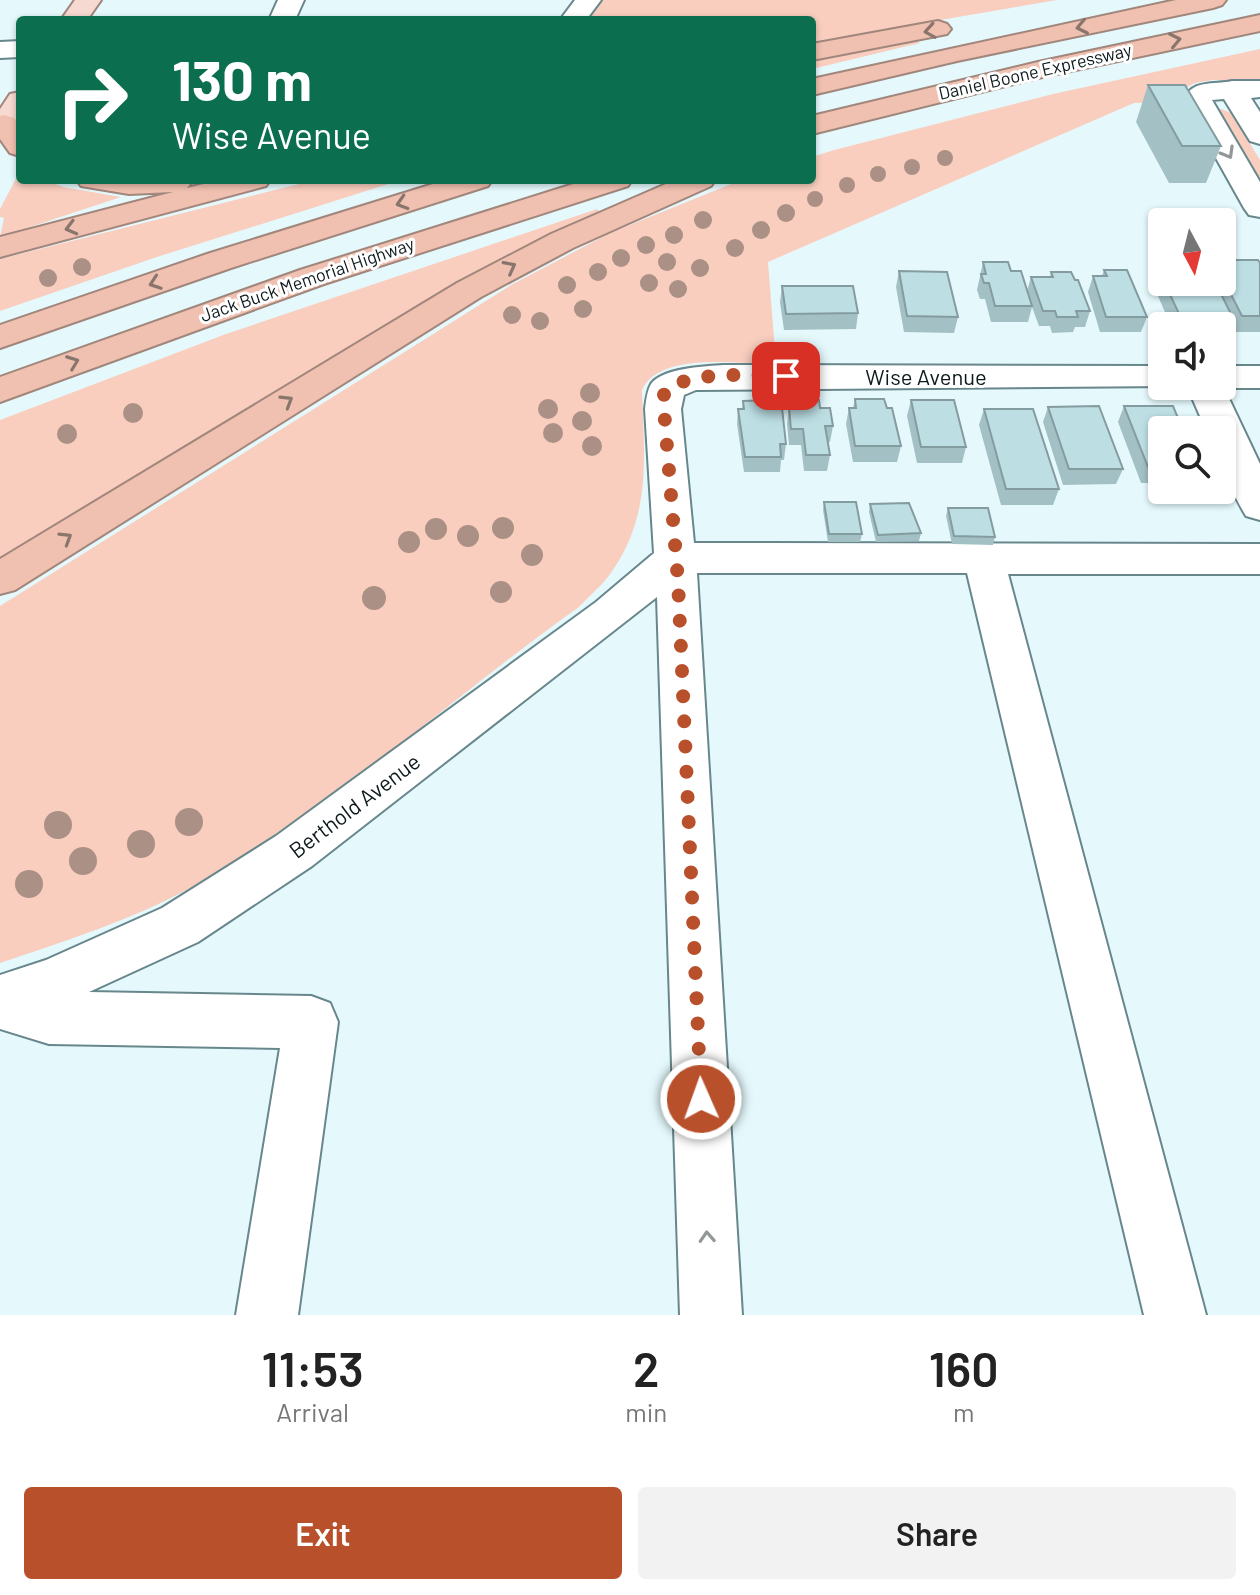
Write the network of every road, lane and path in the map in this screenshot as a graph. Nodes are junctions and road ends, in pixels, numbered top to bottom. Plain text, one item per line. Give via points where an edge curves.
1 (1118, 0) edge
2 (1213, 0) edge
3 (989, 21) dead end
4 (1260, 23) edge
5 (960, 26) dead end
6 (816, 51) edge
7 (816, 86) edge
8 (1246, 89) edge
9 (908, 100) junction
10 (816, 124) edge
11 (1260, 135) edge
12 (816, 137) edge
13 (122, 184) edge
14 (146, 184) edge
15 (240, 184) edge
16 (464, 184) edge
17 (604, 184) edge
18 (691, 184) edge
19 (1260, 208) edge
20 (0, 247) edge
21 (0, 337) edge
22 (1148, 377) edge
23 (1236, 377) edge
24 (1260, 377) edge
25 (0, 390) edge
26 (1211, 400) edge
27 (1260, 506) edge
28 (676, 558) junction
29 (1260, 559) edge
30 (984, 560) junction
31 (0, 579) edge
32 (0, 1002) edge
33 (267, 1315) edge
34 (711, 1315) edge
35 (1175, 1315) edge

1 - 3 highway
2 -> 7 highway, Daniel Boone Expressway
9 -> 4 highway, Daniel Boone Expressway
5 -> 6 highway
8 - 11 street
8 -> 19 street via 1198,97
9 - 10 highway, Daniel Boone Expressway
9 - 12 highway
13 - 14 highway
15 -> 20 highway
16 -> 21 highway, Jack Buck Memorial Highway
25 -> 17 highway, Jack Buck Memorial Highway via 312,277
31 -> 18 highway via 469,290 562,241
22 - 28 street, Wise Avenue via 690,379 667,388 663,397
23 - 24 street
26 - 27 street
28 - 30 street
28 - 32 street, Berthold Avenue via 611,613 294,851 180,925
34 -> 28 street
29 - 30 street
30 - 35 street
32 - 33 street, Berthold Avenue via 49,1018 311,1022

